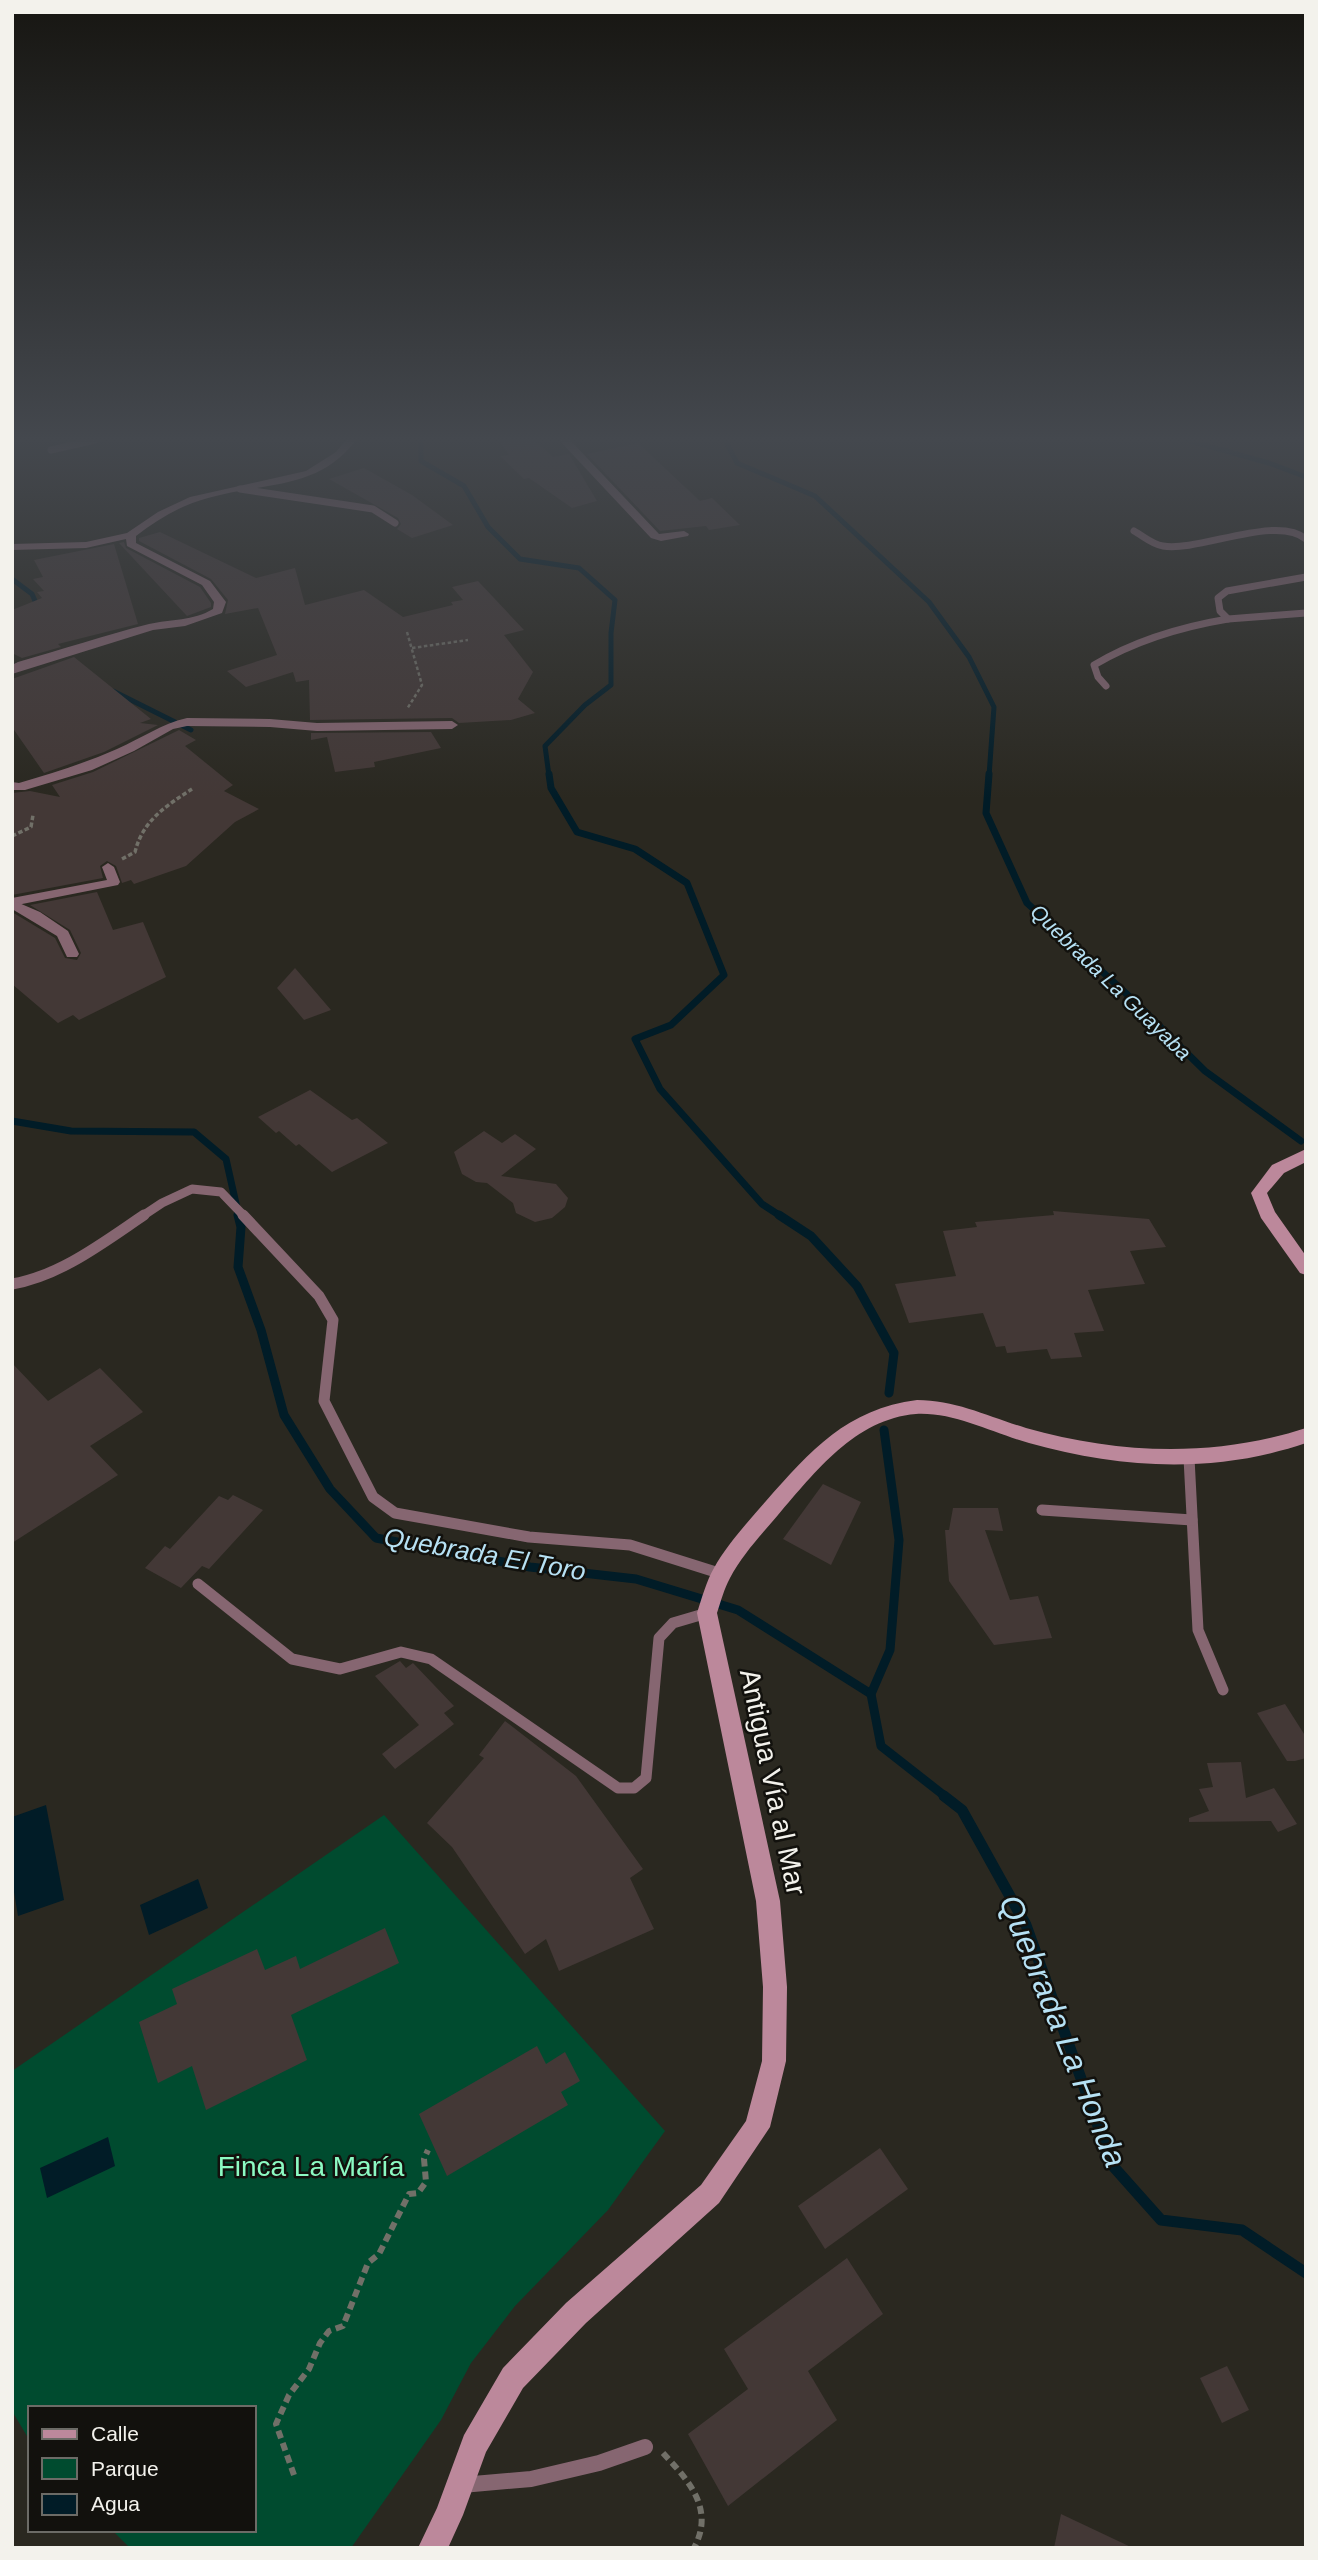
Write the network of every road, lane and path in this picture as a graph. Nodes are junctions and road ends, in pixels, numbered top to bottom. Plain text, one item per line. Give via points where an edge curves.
1 (161, 559) edge
2 (1306, 577) edge
3 (1306, 613) edge
4 (1228, 619) junction
5 (407, 632) dead end
6 (468, 640) dead end
7 (412, 648) junction
8 (12, 670) edge
9 (1106, 686) dead end
10 (452, 725) dead end
11 (402, 727) junction
12 (12, 786) edge
13 (192, 789) dead end
14 (33, 815) dead end
15 (12, 836) edge
16 (108, 867) joint
17 (12, 903) edge
18 (72, 954) dead end
19 (1306, 1155) edge
20 (1306, 1269) edge
21 (12, 1284) edge
22 (1306, 1435) edge
23 (1189, 1458) junction
24 (1042, 1510) dead end
25 (1192, 1520) junction
26 (720, 1578) junction
27 (198, 1584) dead end
28 (708, 1611) junction
29 (1223, 1690) dead end
30 (428, 2150) dead end
31 (645, 2447) joint
32 (294, 2475) dead end
33 (459, 2485) junction
34 (432, 2548) edge
35 (694, 2548) edge

1 - 8 street via 206,583 219,602 218,611
2 - 4 lane via 1227,591 1218,598 1220,611
3 - 4 lane
4 - 9 lane via 1171,630 1125,646 1094,665
5 - 7 path
6 - 7 path
7 - 11 path via 422,685
10 - 11 street
11 - 12 street via 178,723 87,767
13 - 16 path via 142,828 133,855
14 - 15 path via 31,827
16 - 17 street via 114,882
17 - 18 street via 63,934
19 - 20 main road via 1269,1175 1259,1193 1266,1214
21 - 26 lane via 30,1282 89,1252 162,1203 192,1189 221,1192 319,1296 333,1320 324,1401 373,1497 396,1513 529,1537 630,1545
22 - 23 main road via 1242,1454
23 - 25 lane
23 - 26 main road via 1108,1452 1027,1436 960,1413 918,1406 889,1412 850,1429 816,1457
24 - 25 lane
25 - 29 lane via 1198,1630
26 - 28 main road
27 - 28 lane via 292,1659 340,1669 401,1652 431,1659 618,1788 634,1788 646,1778 659,1638 664,1628 674,1620
28 - 33 main road, Antigua Vía al Mar via 768,1901 775,1987 774,2061 757,2127 710,2194 576,2313 513,2378 474,2445
30 - 32 path via 426,2182 418,2193 409,2194 379,2254 368,2263 343,2326 329,2330 320,2343 276,2424
31 - 33 lane via 531,2479
31 - 35 path via 664,2454 701,2502 703,2530
33 - 34 main road, Antigua Vía al Mar

